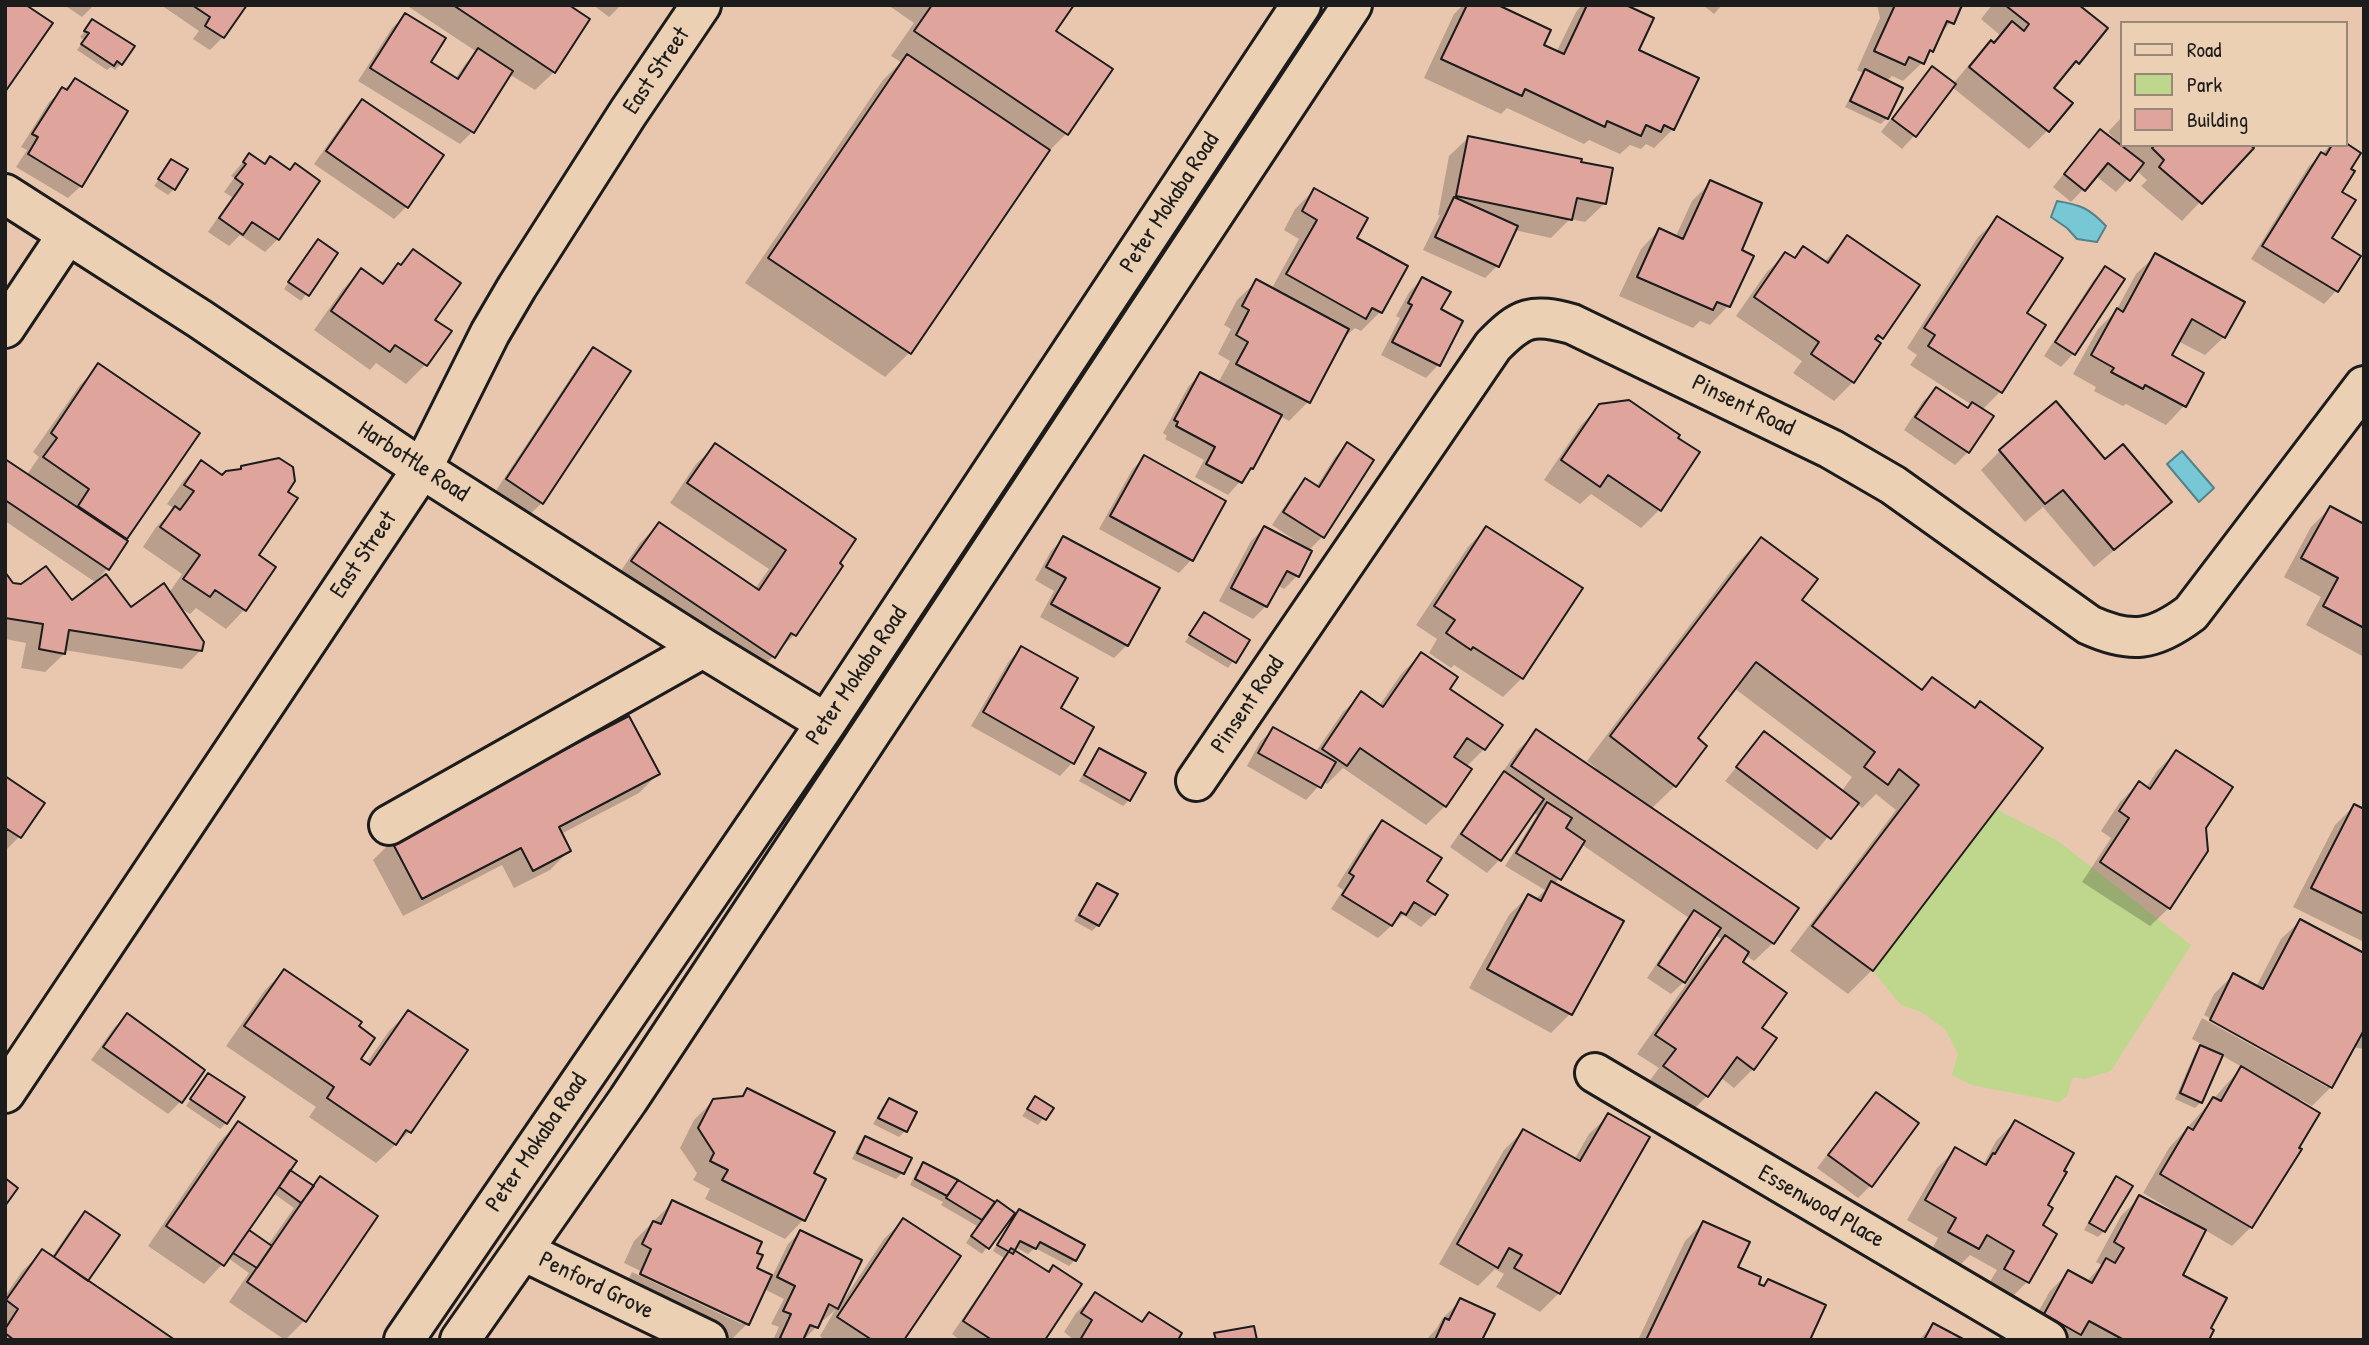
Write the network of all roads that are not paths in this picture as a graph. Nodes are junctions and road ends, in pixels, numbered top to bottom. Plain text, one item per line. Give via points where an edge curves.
1 (701, 5) edge
2 (1301, 5) edge
3 (1352, 5) edge
4 (5, 194) edge
5 (67, 235) junction
6 (5, 328) edge
7 (2364, 386) edge
8 (422, 469) junction
9 (703, 648) junction
10 (826, 723) junction
11 (1196, 781) dead end
12 (389, 825) dead end
13 (648, 982) junction
14 (693, 1002) junction
15 (1595, 1073) dead end
16 (5, 1093) edge
17 (523, 1251) junction
18 (404, 1340) edge
19 (460, 1340) edge
20 (707, 1340) edge
21 (2047, 1340) edge

1 - 8 street, East Street via 517,287
2 - 10 street, Peter Mokaba Road
3 - 14 street, Peter Mokaba Road
4 - 5 street, Harbottle Road
5 - 6 street
5 - 8 street, Harbottle Road via 201,319
7 - 11 street, Pinsent Road via 2191,613 2142,638 2112,635 2089,625 1893,485 1831,449 1572,324 1528,319 1493,346
8 - 9 street, Harbottle Road
8 - 16 street, East Street
9 - 10 street, Harbottle Road
9 - 12 street
10 - 13 street, Peter Mokaba Road
13 - 14 street
13 - 18 street, Peter Mokaba Road
14 - 17 street, Peter Mokaba Road
15 - 21 street, Essenwood Place
17 - 19 street, Peter Mokaba Road
17 - 20 street, Penford Grove

